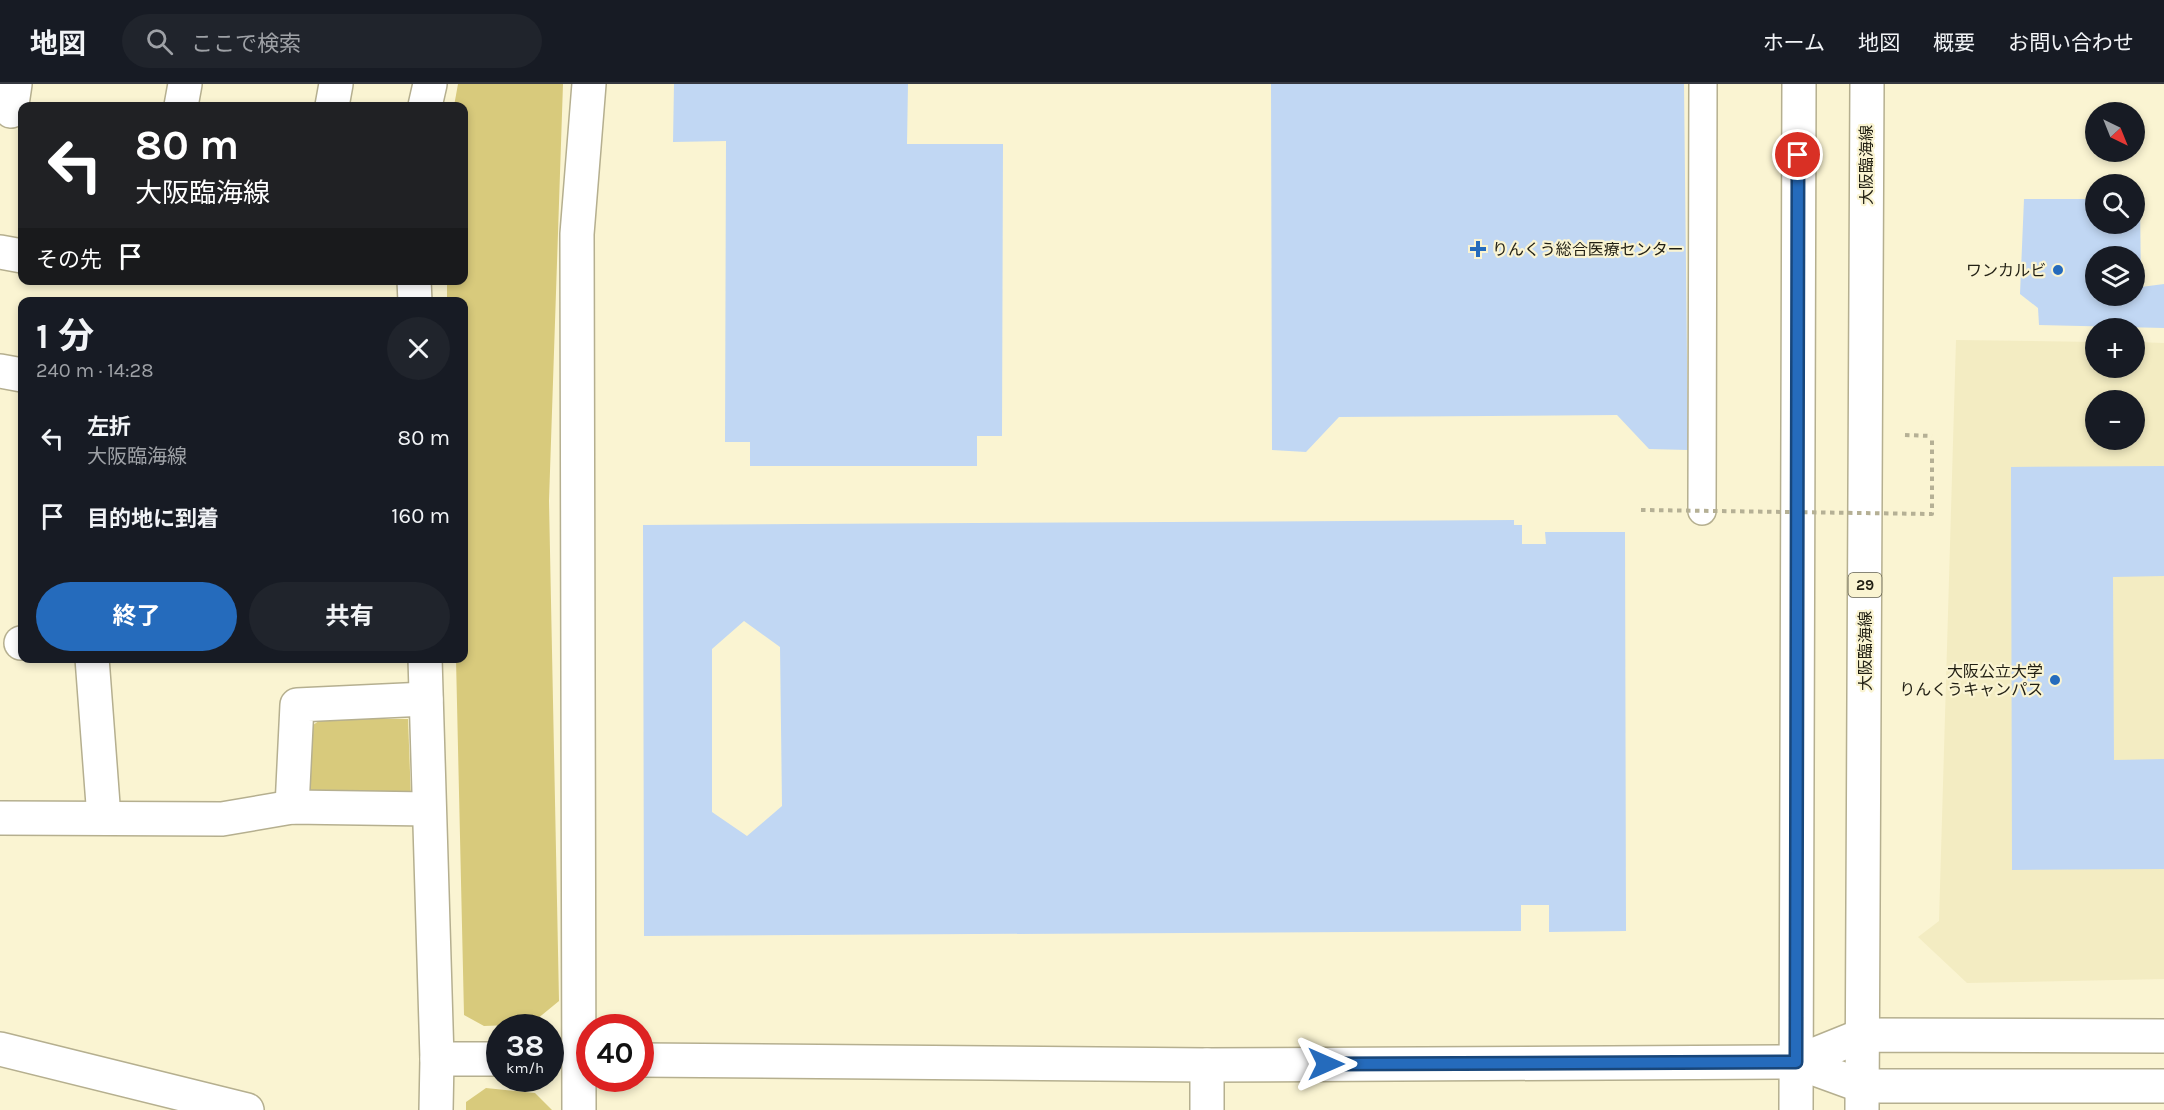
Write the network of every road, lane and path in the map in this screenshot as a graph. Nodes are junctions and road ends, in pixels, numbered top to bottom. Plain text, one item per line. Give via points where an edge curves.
1 (185, 84) edge
2 (336, 84) edge
3 (430, 84) edge
4 (589, 84) edge
5 (1703, 84) edge
6 (1798, 84) edge
7 (1867, 84) edge
8 (182, 102) edge
9 (333, 102) edge
10 (426, 102) edge
11 (0, 252) edge
12 (18, 255) edge
13 (0, 371) edge
14 (18, 374) edge
15 (1905, 435) dead end
16 (1641, 510) dead end
17 (1702, 511) junction
18 (92, 663) edge
19 (425, 663) edge
20 (426, 699) junction
21 (292, 807) junction
22 (429, 809) junction
23 (0, 818) edge
24 (104, 818) junction
25 (1863, 1035) junction
26 (2164, 1036) edge
27 (0, 1049) edge
28 (436, 1059) junction
29 (486, 1059) edge
30 (573, 1059) edge
31 (654, 1060) edge
32 (1796, 1062) junction
33 (1208, 1065) junction
34 (2164, 1086) edge
35 (1862, 1098) edge
36 (159, 1099) edge
37 (247, 1110) edge
38 (436, 1110) edge
39 (579, 1110) edge
40 (1207, 1110) edge
41 (1796, 1110) edge

1 - 8 street
2 - 9 street
3 - 10 street
4 - 30 street via 577,234
5 - 17 street
6 - 32 street
7 - 25 street, 大阪臨海線 / 29
11 - 12 street
13 - 14 street
15 - 17 path, bridge via 1932,436 1932,514
16 - 17 path, bridge
18 - 24 street
19 - 20 street
20 - 21 street via 297,705
20 - 22 street
21 - 22 street
21 - 24 street via 222,819
22 - 28 street
23 - 24 street
25 - 26 street
25 - 32 street
25 - 35 street, 大阪臨海線 / 29
27 - 36 street
28 - 29 street
28 - 38 street
30 - 39 street
31 - 33 street
32 - 33 street
32 - 35 street
32 - 41 street
33 - 40 street
34 - 35 street
36 - 37 street

